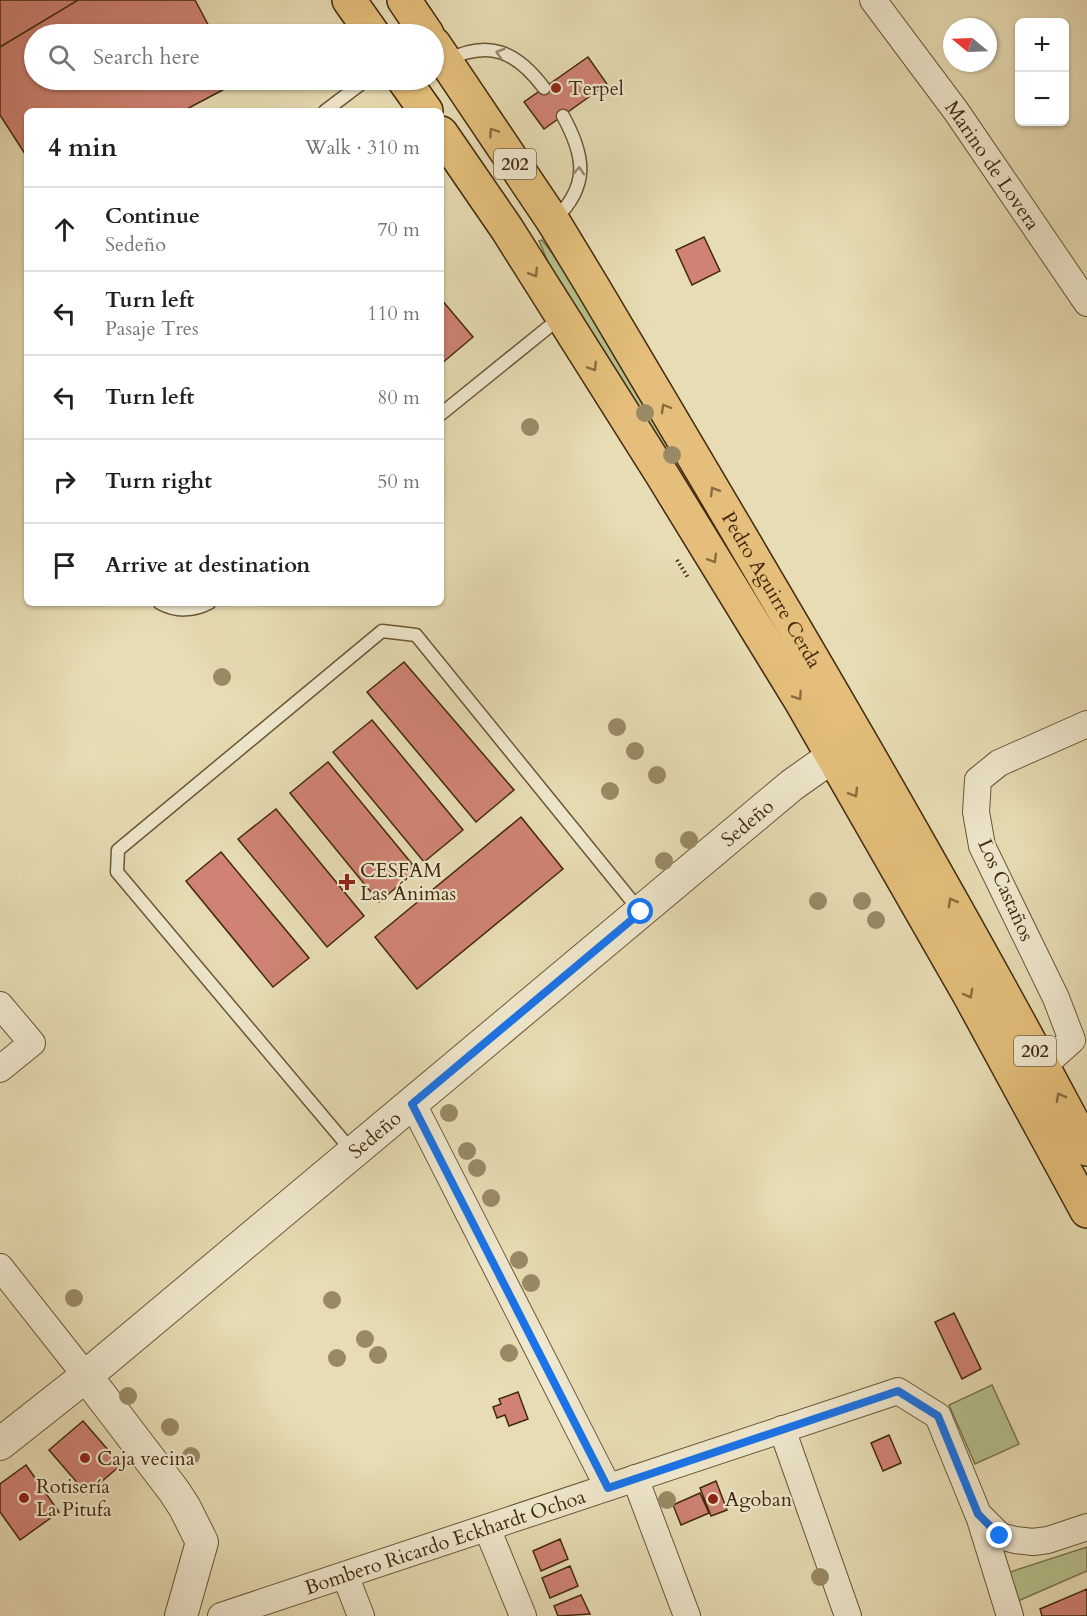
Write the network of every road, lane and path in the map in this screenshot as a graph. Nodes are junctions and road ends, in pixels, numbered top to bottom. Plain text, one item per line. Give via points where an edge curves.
1 (349, 0) edge
2 (404, 0) edge
3 (873, 0) edge
4 (374, 22) edge
5 (420, 24) edge
6 (444, 49) edge
7 (444, 59) edge
8 (544, 88) dead end
9 (353, 90) edge
10 (412, 90) edge
11 (329, 108) edge
12 (424, 108) edge
13 (563, 116) dead end
14 (444, 137) edge
15 (553, 221) junction
16 (1087, 303) edge
17 (561, 317) junction
18 (444, 412) edge
19 (169, 606) edge
20 (200, 606) edge
21 (840, 706) junction
22 (1087, 724) edge
23 (833, 756) junction
24 (880, 773) junction
25 (641, 912) junction
26 (0, 1005) edge
27 (1043, 1066) junction
28 (0, 1069) edge
29 (412, 1104) junction
30 (1087, 1149) edge
31 (352, 1152) junction
32 (1087, 1211) edge
33 (0, 1267) edge
34 (86, 1376) junction
35 (782, 1430) junction
36 (0, 1444) edge
37 (635, 1478) junction
38 (608, 1488) junction
39 (978, 1514) junction
40 (1087, 1527) edge
41 (487, 1528) junction
42 (345, 1575) junction
43 (181, 1616) edge
44 (221, 1616) edge
45 (361, 1616) edge
46 (523, 1616) edge
47 (687, 1616) edge
48 (848, 1616) edge
49 (1010, 1616) edge

1 - 4 highway
2 - 5 highway, Pedro Aguirre Cerda / 202
3 - 16 street, Marino de Lovera via 956,111
8 -> 6 lane via 530,69 504,53 474,50 459,54
15 -> 7 highway, Pedro Aguirre Cerda / 202
9 - 11 lane
10 - 12 highway
15 -> 13 lane via 573,198 580,170 576,140
14 -> 17 highway, Pedro Aguirre Cerda / 202
21 -> 15 highway, Pedro Aguirre Cerda / 202
17 - 18 lane
17 -> 23 highway, Pedro Aguirre Cerda / 202
19 - 20 lane
21 - 23 highway via 843,718
21 - 24 highway, Pedro Aguirre Cerda / 202
22 - 27 street, Los Castaños via 999,763 978,780 976,812 982,846 1056,998 1072,1040
23 - 24 highway via 856,758
23 - 25 street, Sedeño via 792,785
23 -> 32 highway, Pedro Aguirre Cerda / 202
27 -> 24 highway, Pedro Aguirre Cerda / 202
25 - 29 street, Sedeño
25 - 31 lane via 416,635 382,631 118,850 117,872
26 - 28 street via 32,1043
30 -> 27 highway, Pedro Aguirre Cerda / 202
29 - 31 street, Sedeño
29 - 38 street
31 - 34 street, Sedeño
33 - 34 street
34 - 36 street, Sedeño
34 - 43 street via 174,1491 202,1542
35 - 37 street, Bombero Ricardo Eckhardt Ochoa
35 - 39 street, Bombero Ricardo Eckhardt Ochoa via 898,1391 938,1416
35 - 48 street
37 - 38 street, Bombero Ricardo Eckhardt Ochoa
37 - 47 street
38 - 41 street, Bombero Ricardo Eckhardt Ochoa
39 - 40 street, Bombero Ricardo Eckhardt Ochoa via 1000,1536 1015,1540 1048,1540
39 - 49 street, Bombero Ricardo Eckhardt Ochoa
41 - 42 street, Bombero Ricardo Eckhardt Ochoa
41 - 46 street
42 - 44 street, Bombero Ricardo Eckhardt Ochoa
42 - 45 street

